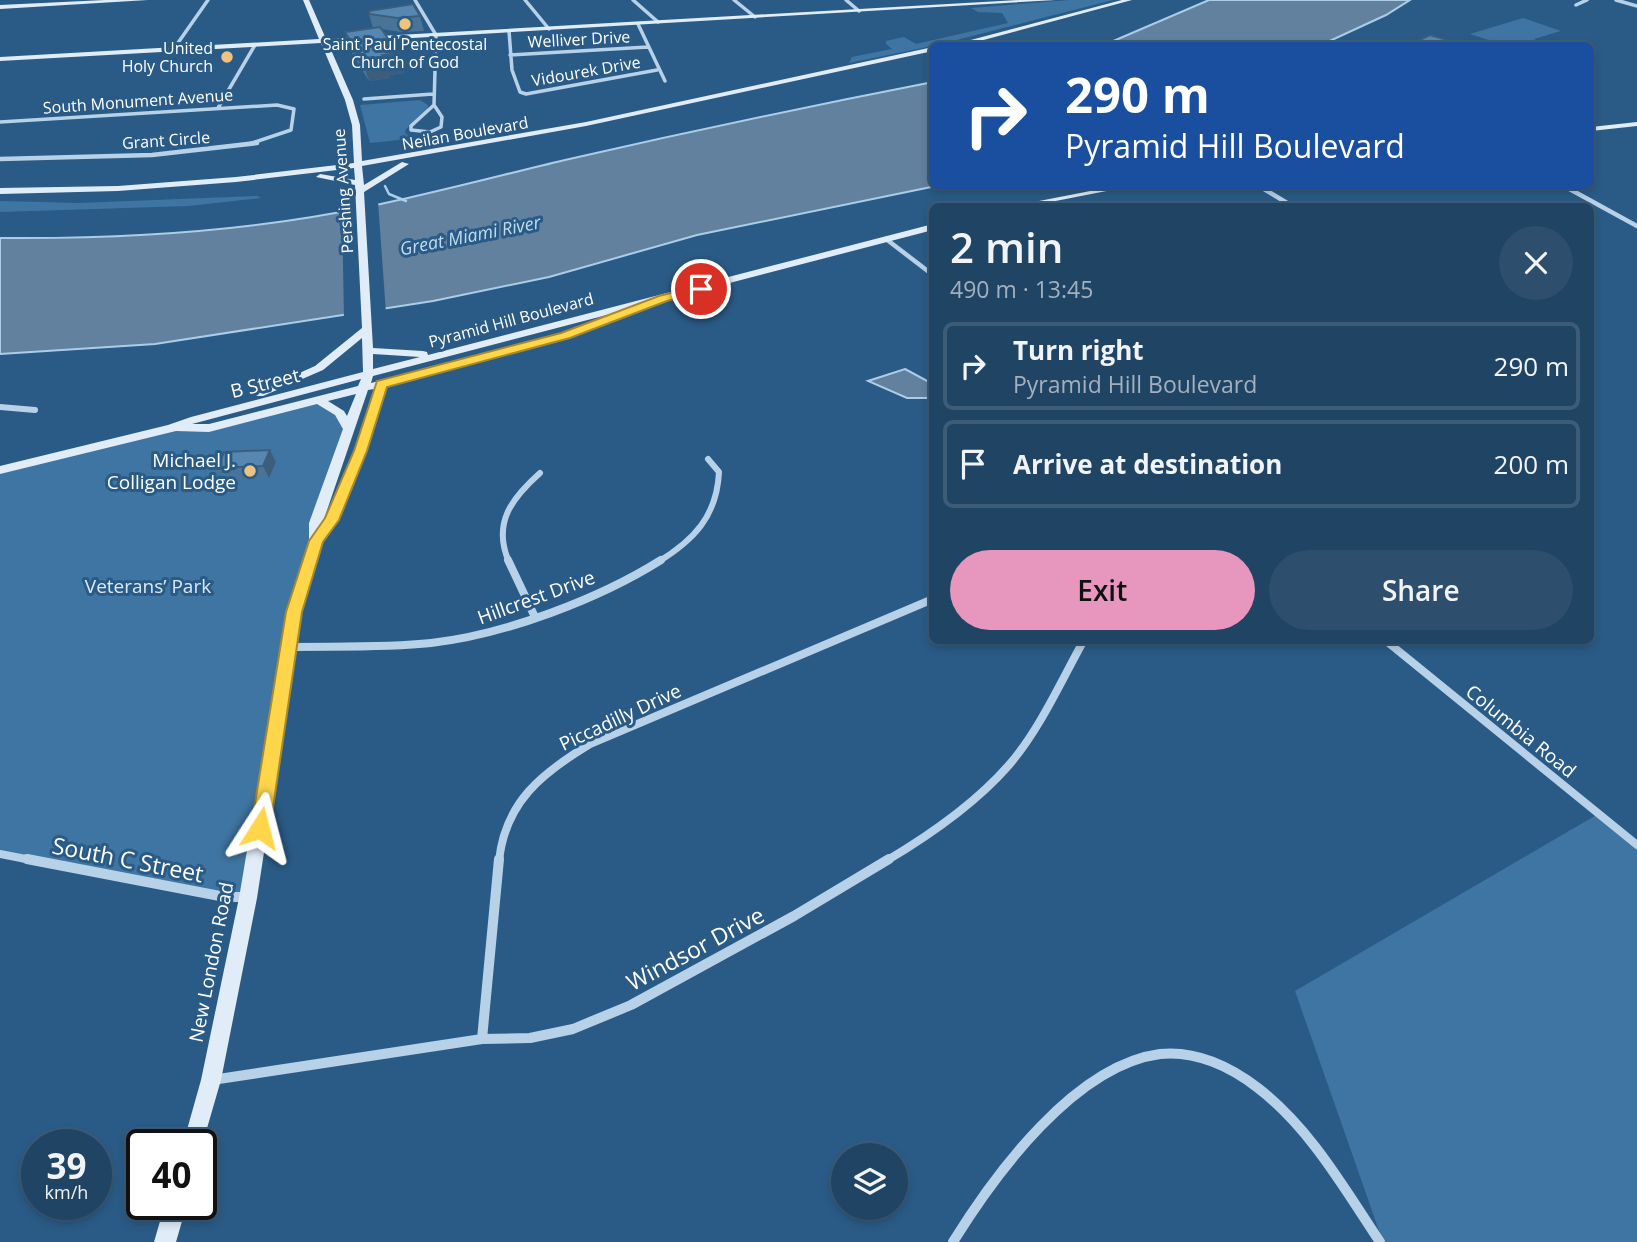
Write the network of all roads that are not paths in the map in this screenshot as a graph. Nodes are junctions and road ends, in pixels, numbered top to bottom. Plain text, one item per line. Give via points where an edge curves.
1 (145, 0) edge
2 (208, 0) edge
3 (306, 0) edge
4 (415, 0) edge
5 (526, 0) edge
6 (634, 0) edge
7 (734, 0) edge
8 (846, 0) edge
9 (1053, 0) edge
10 (1129, 0) edge
11 (1587, 0) edge
12 (1616, 0) edge
13 (110, 1) edge
14 (1576, 5) dead end
15 (1637, 6) edge
16 (0, 7) edge
17 (859, 11) junction
18 (754, 17) junction
19 (658, 22) junction
20 (638, 24) junction
21 (549, 29) junction
22 (509, 31) junction
23 (436, 35) junction
24 (324, 42) junction
25 (966, 42) edge
26 (255, 45) junction
27 (648, 47) junction
28 (173, 50) junction
29 (929, 50) edge
30 (510, 55) junction
31 (0, 59) edge
32 (657, 70) junction
33 (664, 81) dead end
34 (776, 82) junction
35 (433, 94) junction
36 (364, 99) dead end
37 (277, 105) joint
38 (434, 105) junction
39 (218, 108) junction
40 (0, 122) edge
41 (1637, 124) edge
42 (1594, 130) edge
43 (440, 152) junction
44 (0, 159) edge
45 (358, 161) junction
46 (286, 175) junction
47 (154, 186) junction
48 (360, 187) junction
49 (1112, 189) edge
50 (1264, 189) edge
51 (1569, 189) edge
52 (0, 191) edge
53 (1034, 203) edge
54 (1288, 203) edge
55 (1637, 226) edge
56 (929, 228) edge
57 (886, 239) junction
58 (929, 272) edge
59 (663, 299) junction
60 (367, 329) junction
61 (368, 351) junction
62 (463, 351) junction
63 (368, 374) junction
64 (381, 384) junction
65 (360, 389) junction
66 (320, 400) junction
67 (0, 407) edge
68 (35, 410) dead end
69 (172, 428) junction
70 (348, 428) junction
71 (94, 446) junction
72 (708, 459) dead end
73 (0, 470) edge
74 (540, 473) dead end
75 (316, 541) junction
76 (929, 601) edge
77 (534, 615) junction
78 (1082, 644) edge
79 (1390, 644) edge
80 (286, 647) junction
81 (1637, 845) edge
82 (0, 854) edge
83 (248, 898) junction
84 (482, 1040) junction
85 (211, 1080) junction
86 (197, 1129) edge
87 (171, 1220) edge
88 (165, 1242) edge
89 (953, 1242) edge
90 (1380, 1242) edge

1 - 13 street
2 - 28 street
3 - 24 street, Pershing Avenue
4 - 23 street
5 - 21 street
6 - 19 street
7 - 18 street
8 - 17 street
9 - 17 street
10 - 25 street
11 - 14 street
12 - 15 street
13 - 16 street
17 - 18 street
18 - 19 street
19 - 20 street
20 - 21 street
20 - 27 street
21 - 22 street
22 - 23 street
22 - 30 street
23 - 24 street
23 - 35 street
24 - 26 street
24 - 45 street, Pershing Avenue via 353,111
26 - 28 street
26 - 39 street
27 - 30 street, Welliver Drive
27 - 32 street
28 - 31 street
29 - 34 street, Neilan Boulevard
30 - 32 street, Vidourek Drive via 520,92 535,94
32 - 33 street
34 - 43 street, Neilan Boulevard via 602,122
34 - 45 street, Neilan Boulevard
35 - 36 street
35 - 38 street
37 - 39 street, South Monument Avenue
37 - 44 street, Grant Circle via 294,109 293,126 284,135 257,144 129,156
38 - 38 street via 442,117 441,127 430,132 411,130
39 - 40 street, South Monument Avenue
41 - 42 street
43 - 45 street, Neilan Boulevard
43 - 48 street via 398,166
45 - 46 street, Neilan Boulevard
45 - 47 street, Neilan Boulevard
45 - 48 street, Pershing Avenue
46 - 47 street, Neilan Boulevard
46 - 48 street via 335,178
47 - 52 street, Neilan Boulevard
48 - 60 street, Pershing Avenue
49 - 53 street
50 - 54 street
51 - 55 street
56 - 57 street, Pyramid Hill Boulevard
57 - 58 street
57 - 59 street, Pyramid Hill Boulevard
59 - 62 street, Pyramid Hill Boulevard
59 - 64 street, Pyramid Hill Boulevard via 566,336
60 - 61 street, Pershing Avenue
60 - 71 street via 308,374 271,390
61 - 62 street via 407,355
61 - 63 street, Pershing Avenue
62 - 63 street, Pyramid Hill Boulevard
63 - 64 street
63 - 65 street, New London Road
63 - 69 street, B Street
64 - 65 street, Pyramid Hill Boulevard
64 - 75 street, New London Road via 332,520
65 - 66 street, B Street
65 - 70 street, New London Road
66 - 69 street, B Street via 209,428
66 - 70 street via 340,413
67 - 68 street
69 - 71 street, B Street
70 - 75 street, New London Road via 316,523
71 - 73 street, B Street
72 - 77 street, Hillcrest Drive via 719,472 719,490 698,533 620,583
74 - 77 street via 516,492 501,515 499,534
75 - 80 street, New London Road
76 - 84 street, Piccadilly Drive via 590,744 552,766 522,792 501,840
77 - 80 street, Hillcrest Drive via 484,634 415,645
78 - 84 street, Windsor Drive via 1010,764 971,802 911,846 631,1005 573,1029 530,1038
79 - 81 street, Columbia Road
80 - 83 street, New London Road
82 - 83 street, South C Street
83 - 85 street, New London Road
84 - 85 street, Windsor Drive
85 - 86 street, New London Road
87 - 88 street
89 - 90 street via 1035,1132 1095,1081 1158,1054 1195,1057 1236,1072 1287,1115

